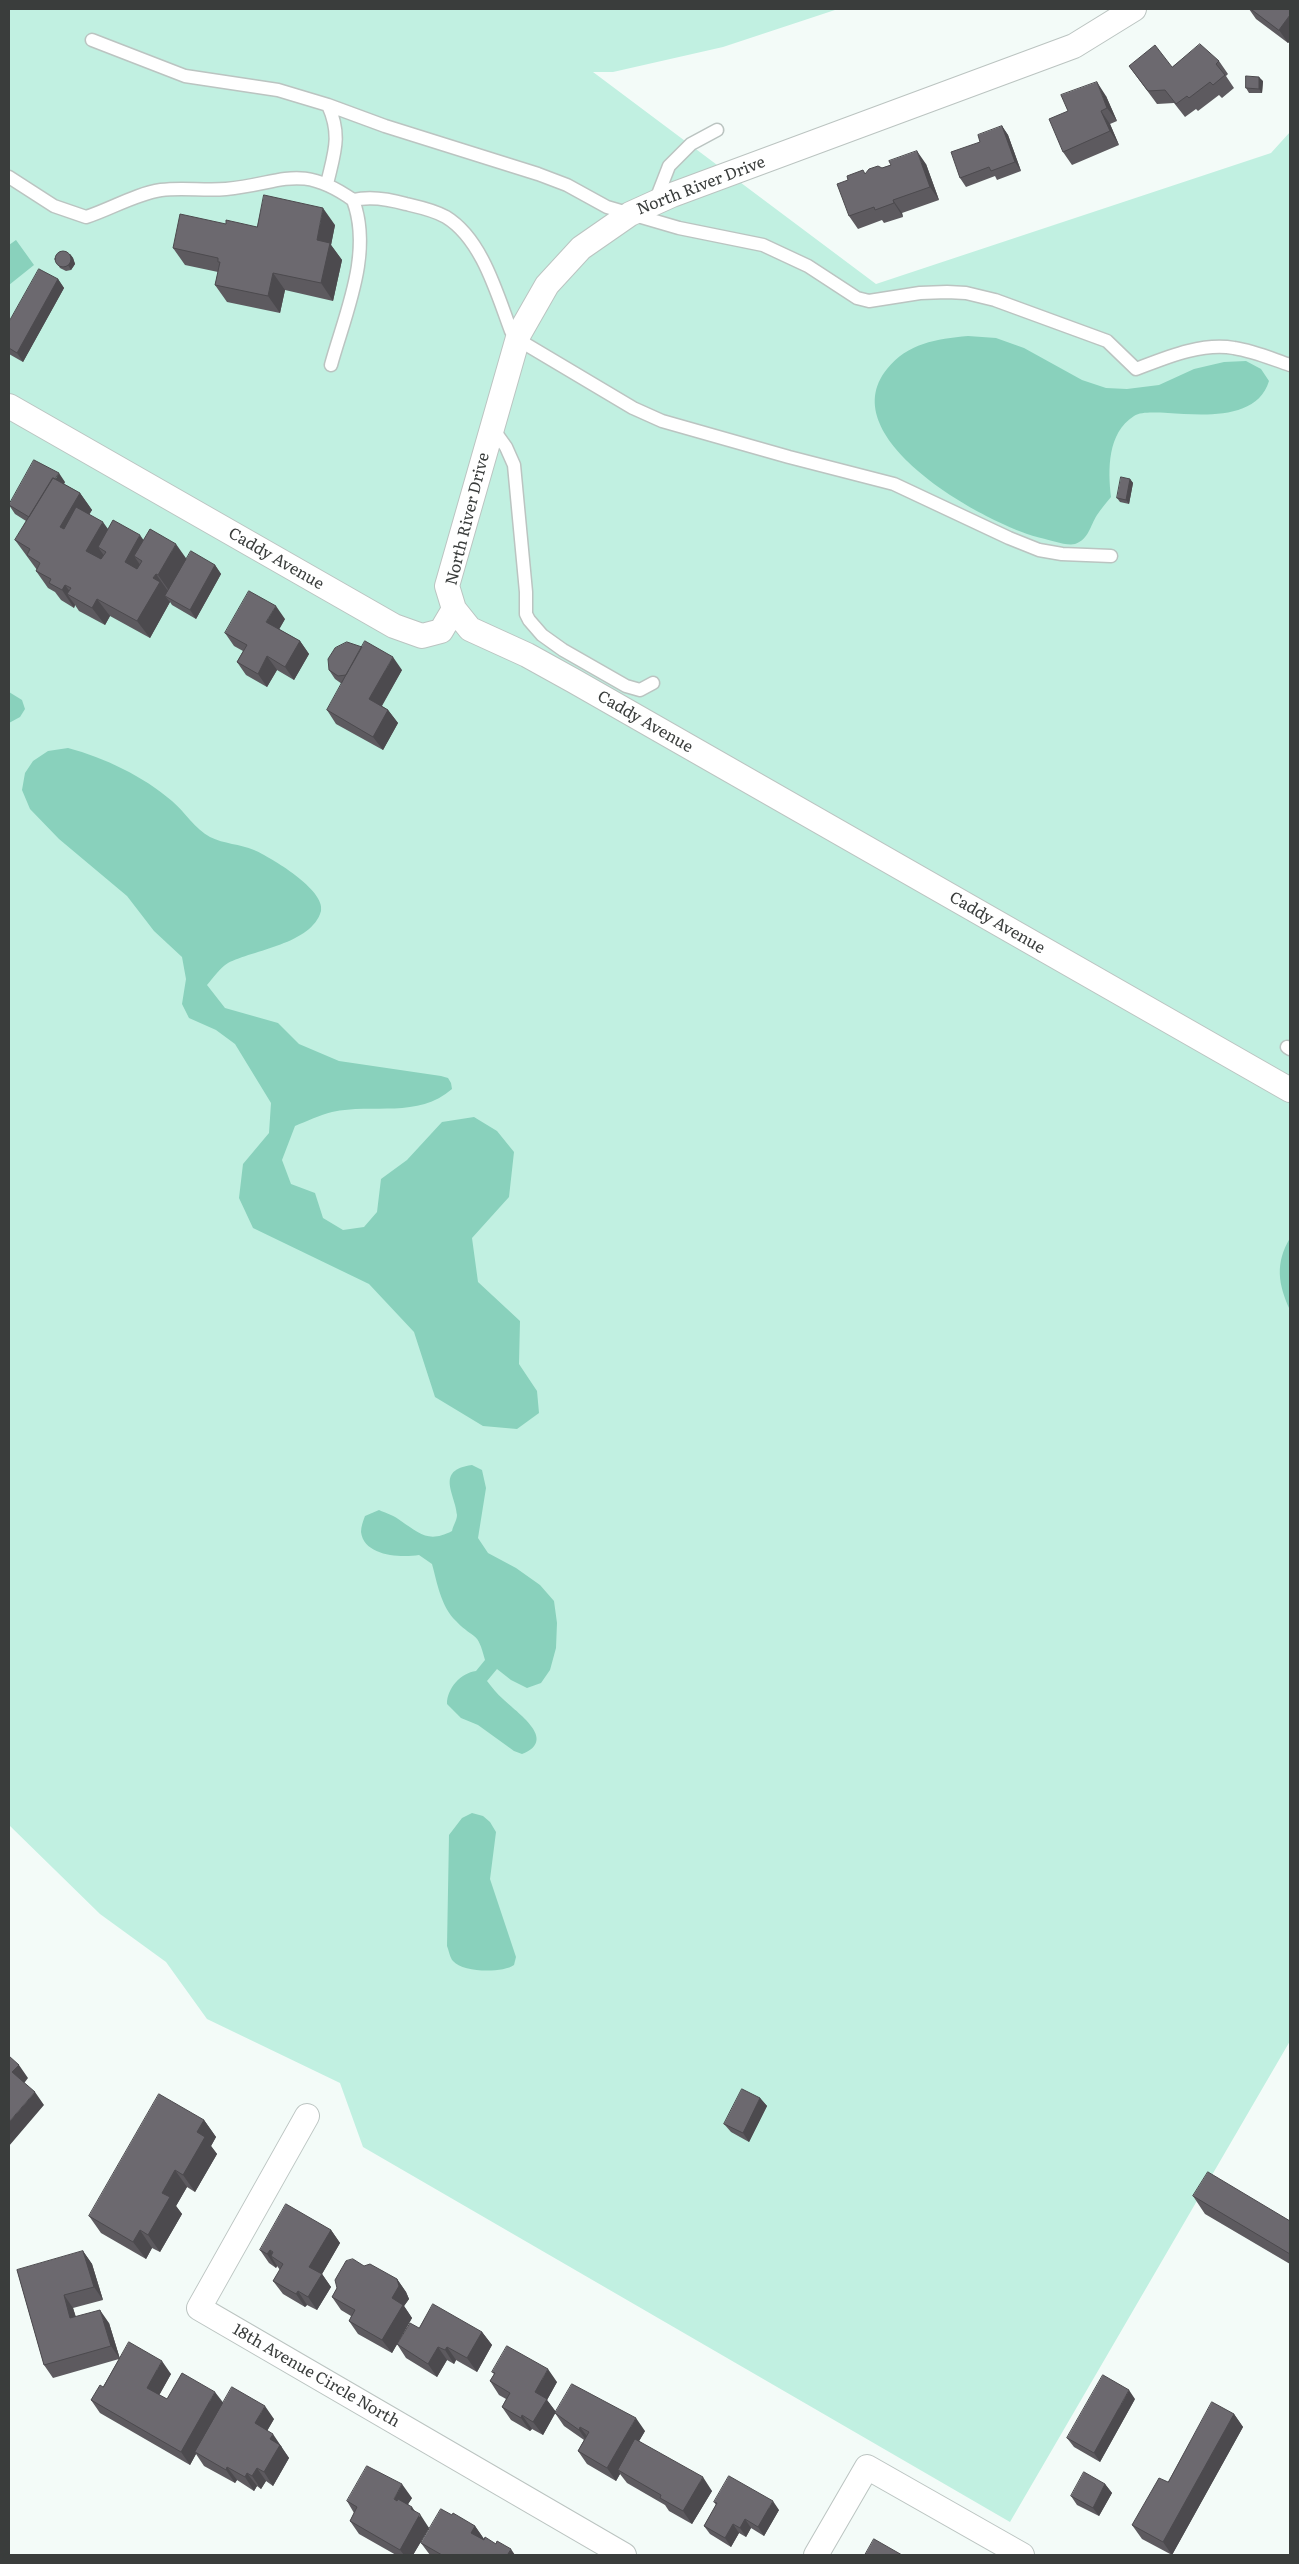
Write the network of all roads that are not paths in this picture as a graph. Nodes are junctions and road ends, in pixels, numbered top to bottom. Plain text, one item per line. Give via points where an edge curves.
1 (1134, 9) edge
2 (92, 40) dead end
3 (328, 105) junction
4 (717, 130) dead end
5 (9, 177) edge
6 (327, 184) junction
7 (353, 200) junction
8 (655, 202) junction
9 (630, 214) junction
10 (517, 339) junction
11 (331, 365) dead end
12 (1290, 365) edge
13 (9, 406) edge
14 (491, 426) junction
15 (1111, 556) dead end
16 (454, 609) junction
17 (653, 683) dead end
18 (1290, 1090) edge
19 (307, 2116) dead end
20 (624, 2555) edge
21 (816, 2555) edge
22 (1022, 2555) edge

1 - 8 street, North River Drive via 1074,46
2 - 3 lane via 185,76 278,90
3 - 6 lane via 336,123 337,140
3 - 9 lane via 538,174 567,185 607,207
4 - 8 lane via 691,144 669,166
5 - 6 lane via 54,206 86,217 159,190 226,189 285,178
6 - 7 lane
7 - 10 lane via 382,200 428,209 445,216 460,228 477,251
7 - 11 lane via 360,233 359,254
8 - 9 street, North River Drive
9 - 10 street, North River Drive via 581,248 547,285
9 - 12 lane via 679,228 763,245 808,266 857,298 869,301 948,292 995,300 1107,341 1136,369 1188,352 1218,347 1242,350
10 - 14 street, North River Drive
10 - 15 lane via 633,408 662,421 894,484 1039,550
13 - 16 street, Caddy Avenue via 394,626 422,636 441,632
14 - 16 street, North River Drive via 447,586
14 - 17 lane via 511,454 514,465 529,620 542,635 563,650 626,686 640,690
16 - 18 street, Caddy Avenue via 470,629 574,681
19 - 20 street, 18th Avenue Circle North via 199,2308
21 - 22 street via 867,2467

